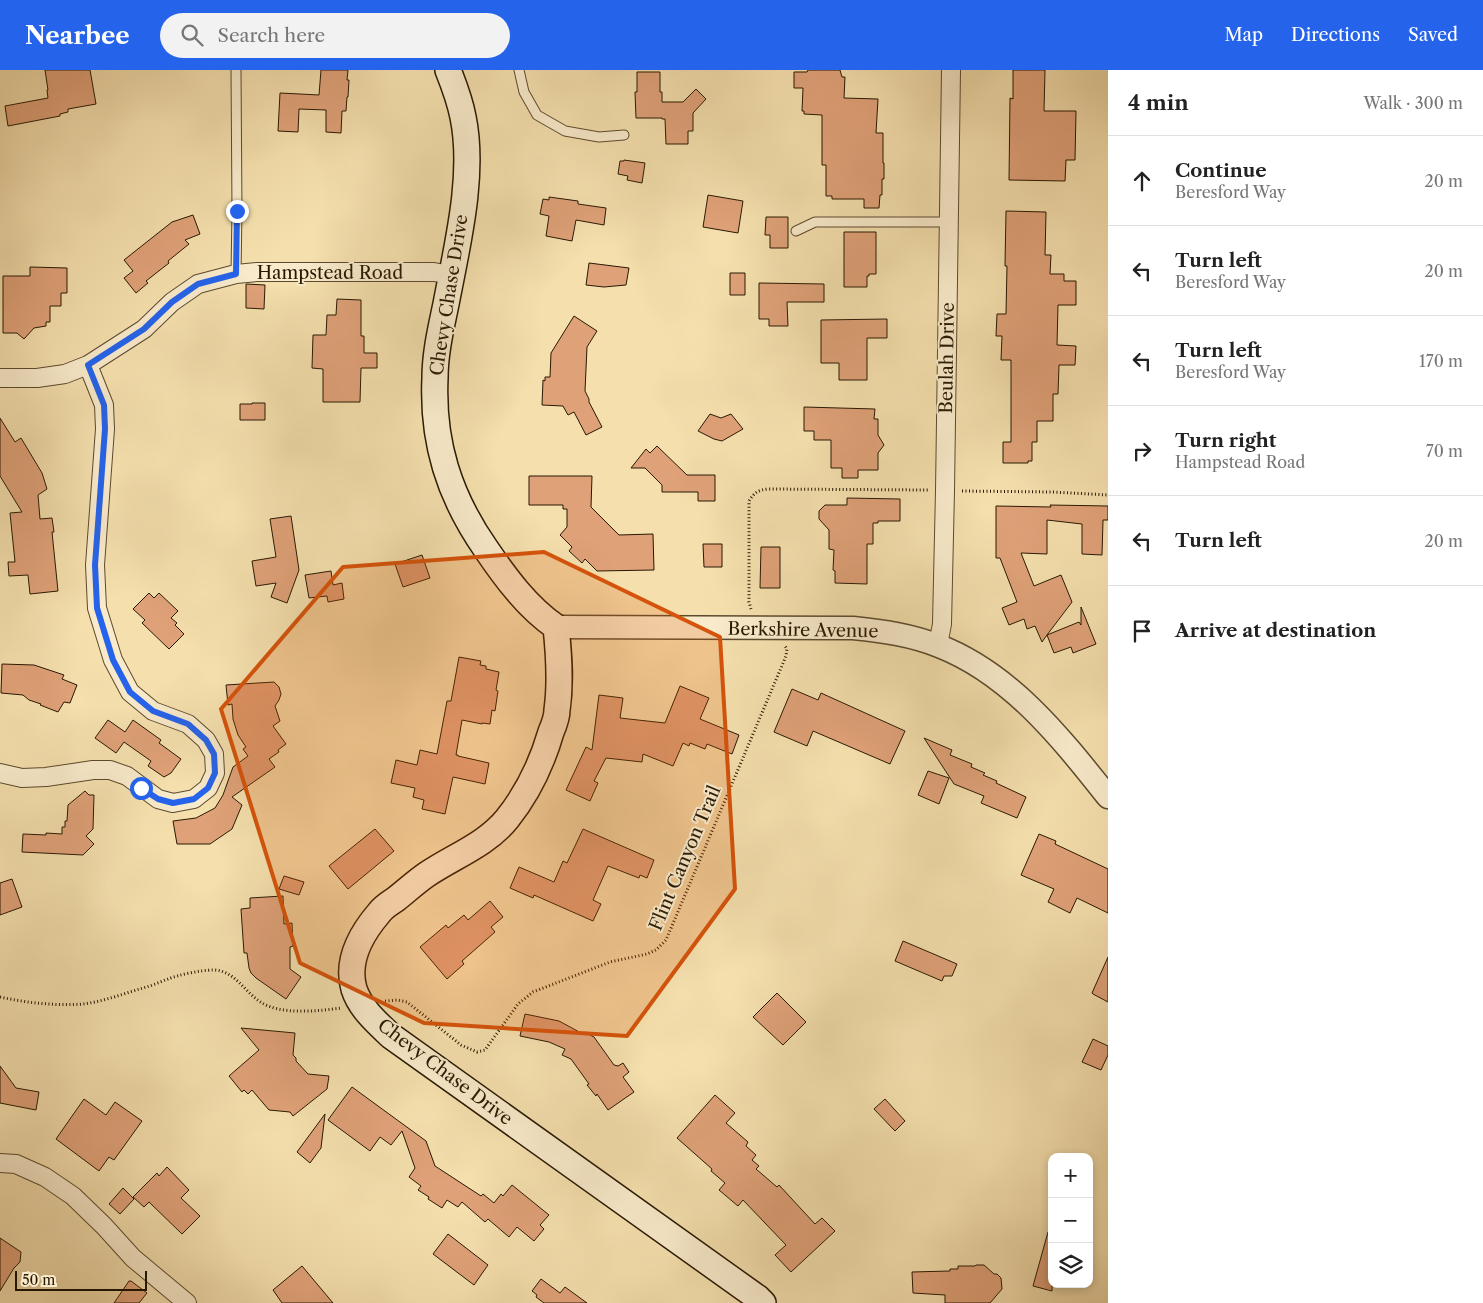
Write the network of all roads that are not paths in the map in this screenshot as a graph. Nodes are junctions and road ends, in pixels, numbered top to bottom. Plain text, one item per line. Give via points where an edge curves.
1 (236, 70) edge
2 (448, 70) edge
3 (519, 70) edge
4 (951, 70) edge
5 (624, 135) dead end
6 (948, 222) junction
7 (796, 231) dead end
8 (236, 274) junction
9 (451, 275) junction
10 (88, 365) junction
11 (0, 378) edge
12 (556, 627) junction
13 (938, 645) junction
14 (0, 773) edge
15 (1108, 797) edge
16 (0, 1163) edge
17 (187, 1303) edge
18 (764, 1303) edge

1 - 8 lane
2 - 9 main road, Chevy Chase Drive via 463,117 466,152 465,197
3 - 5 lane via 524,92 536,115 565,131 599,137
4 - 6 street, Beulah Drive
6 - 7 lane via 815,222
6 - 13 street, Beulah Drive via 945,510 942,624
8 - 9 street, Hampstead Road via 434,272
8 - 10 street, Hampstead Road via 198,284 172,302 144,329
9 - 12 main road, Chevy Chase Drive via 434,378 443,464 474,533 541,617
10 - 11 street, Hampstead Road via 65,374
10 - 14 street via 104,405 95,565 97,608 102,626 113,660 130,692 153,711 188,724 206,740 214,754 215,773 208,788 194,799 173,803 158,799 126,776 110,770 22,778
12 - 13 street, Berkshire Avenue via 853,628 894,632
12 - 18 main road, Chevy Chase Drive via 560,682 557,713 536,772 506,820 492,834 426,875 380,912 363,934 353,957 354,990 374,1020 391,1036
13 - 15 street, Berkshire Avenue via 970,660 1044,720
16 - 17 street via 16,1164 45,1177 73,1196 133,1258

